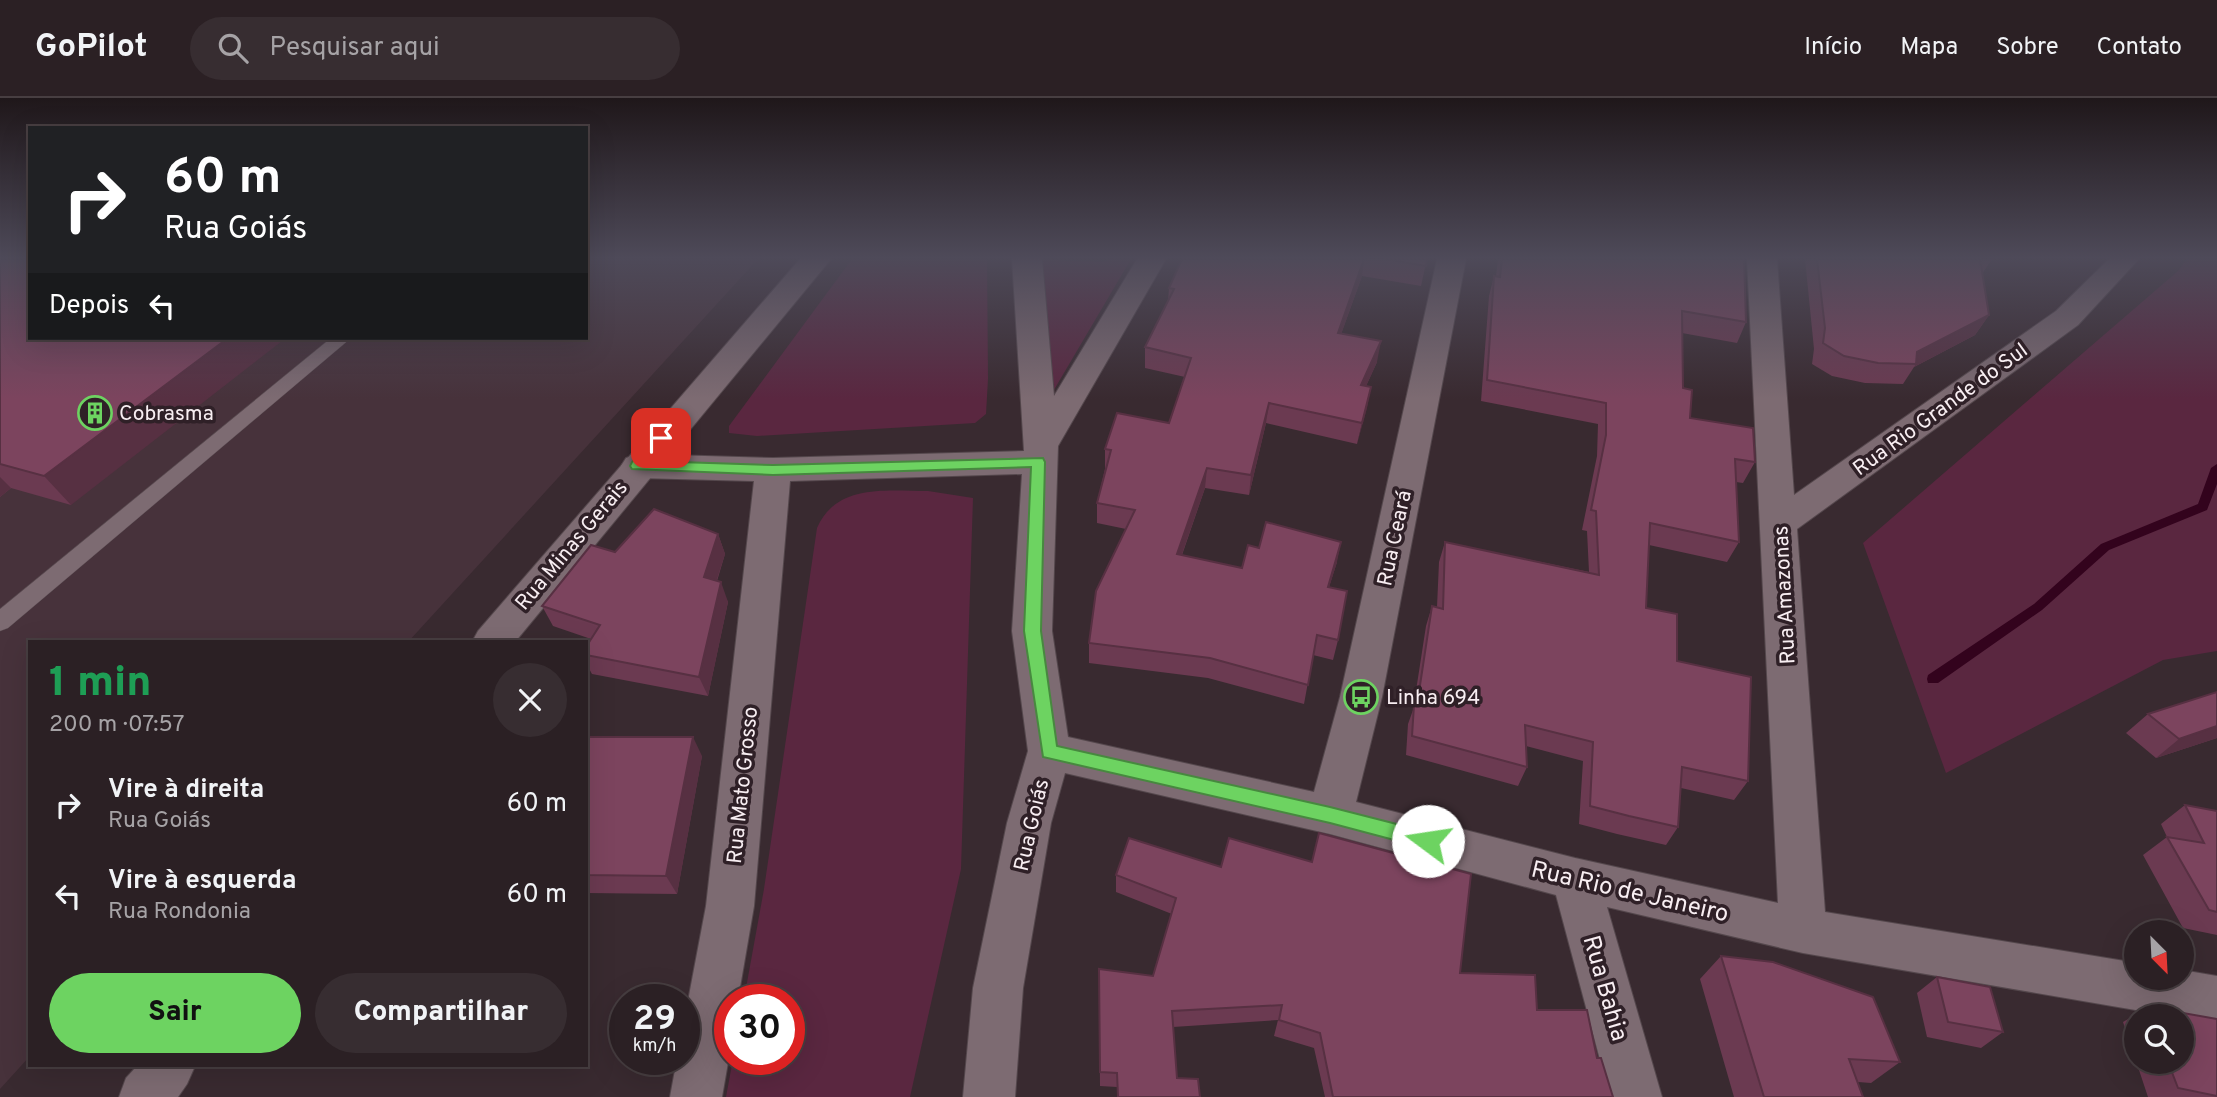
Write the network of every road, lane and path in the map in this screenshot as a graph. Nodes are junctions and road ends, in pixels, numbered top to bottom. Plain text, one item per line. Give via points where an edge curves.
1 (776, 306) edge
2 (1030, 306) edge
3 (1124, 306) edge
4 (1442, 306) edge
5 (1765, 306) edge
6 (2079, 306) edge
7 (340, 340) edge
8 (1040, 454) junction
9 (638, 466) junction
10 (773, 470) junction
11 (1780, 523) junction
12 (0, 622) edge
13 (494, 640) edge
14 (1049, 751) junction
15 (1330, 815) junction
16 (1575, 879) junction
17 (1803, 931) junction
18 (2217, 1000) edge
19 (168, 1067) edge
20 (169, 1067) edge
21 (145, 1097) edge
22 (157, 1097) edge
23 (696, 1097) edge
24 (989, 1097) edge
25 (1636, 1097) edge

1 - 9 street, Rua Minas Gerais
2 - 8 street, Rua Goiás
3 - 8 street
4 - 15 street, Rua Ceará via 1361,697
5 - 11 street, Rua Amazonas
6 - 11 street, Rua Rio Grande do Sul
7 - 12 lane
8 - 10 street
8 - 14 street, Rua Goiás via 1032,631
9 - 10 street
9 - 13 street, Rua Minas Gerais
10 - 23 street, Rua Mato Grosso via 730,906
11 - 17 street, Rua Amazonas
14 - 15 street, Rua Rio de Janeiro
14 - 24 street, Rua Goiás via 1029,823 998,988
15 - 16 street, Rua Rio de Janeiro
16 - 17 street, Rua Rio de Janeiro
16 - 25 street, Rua Bahia
17 - 18 street, Rua Rio de Janeiro
19 - 21 street
20 - 22 street

